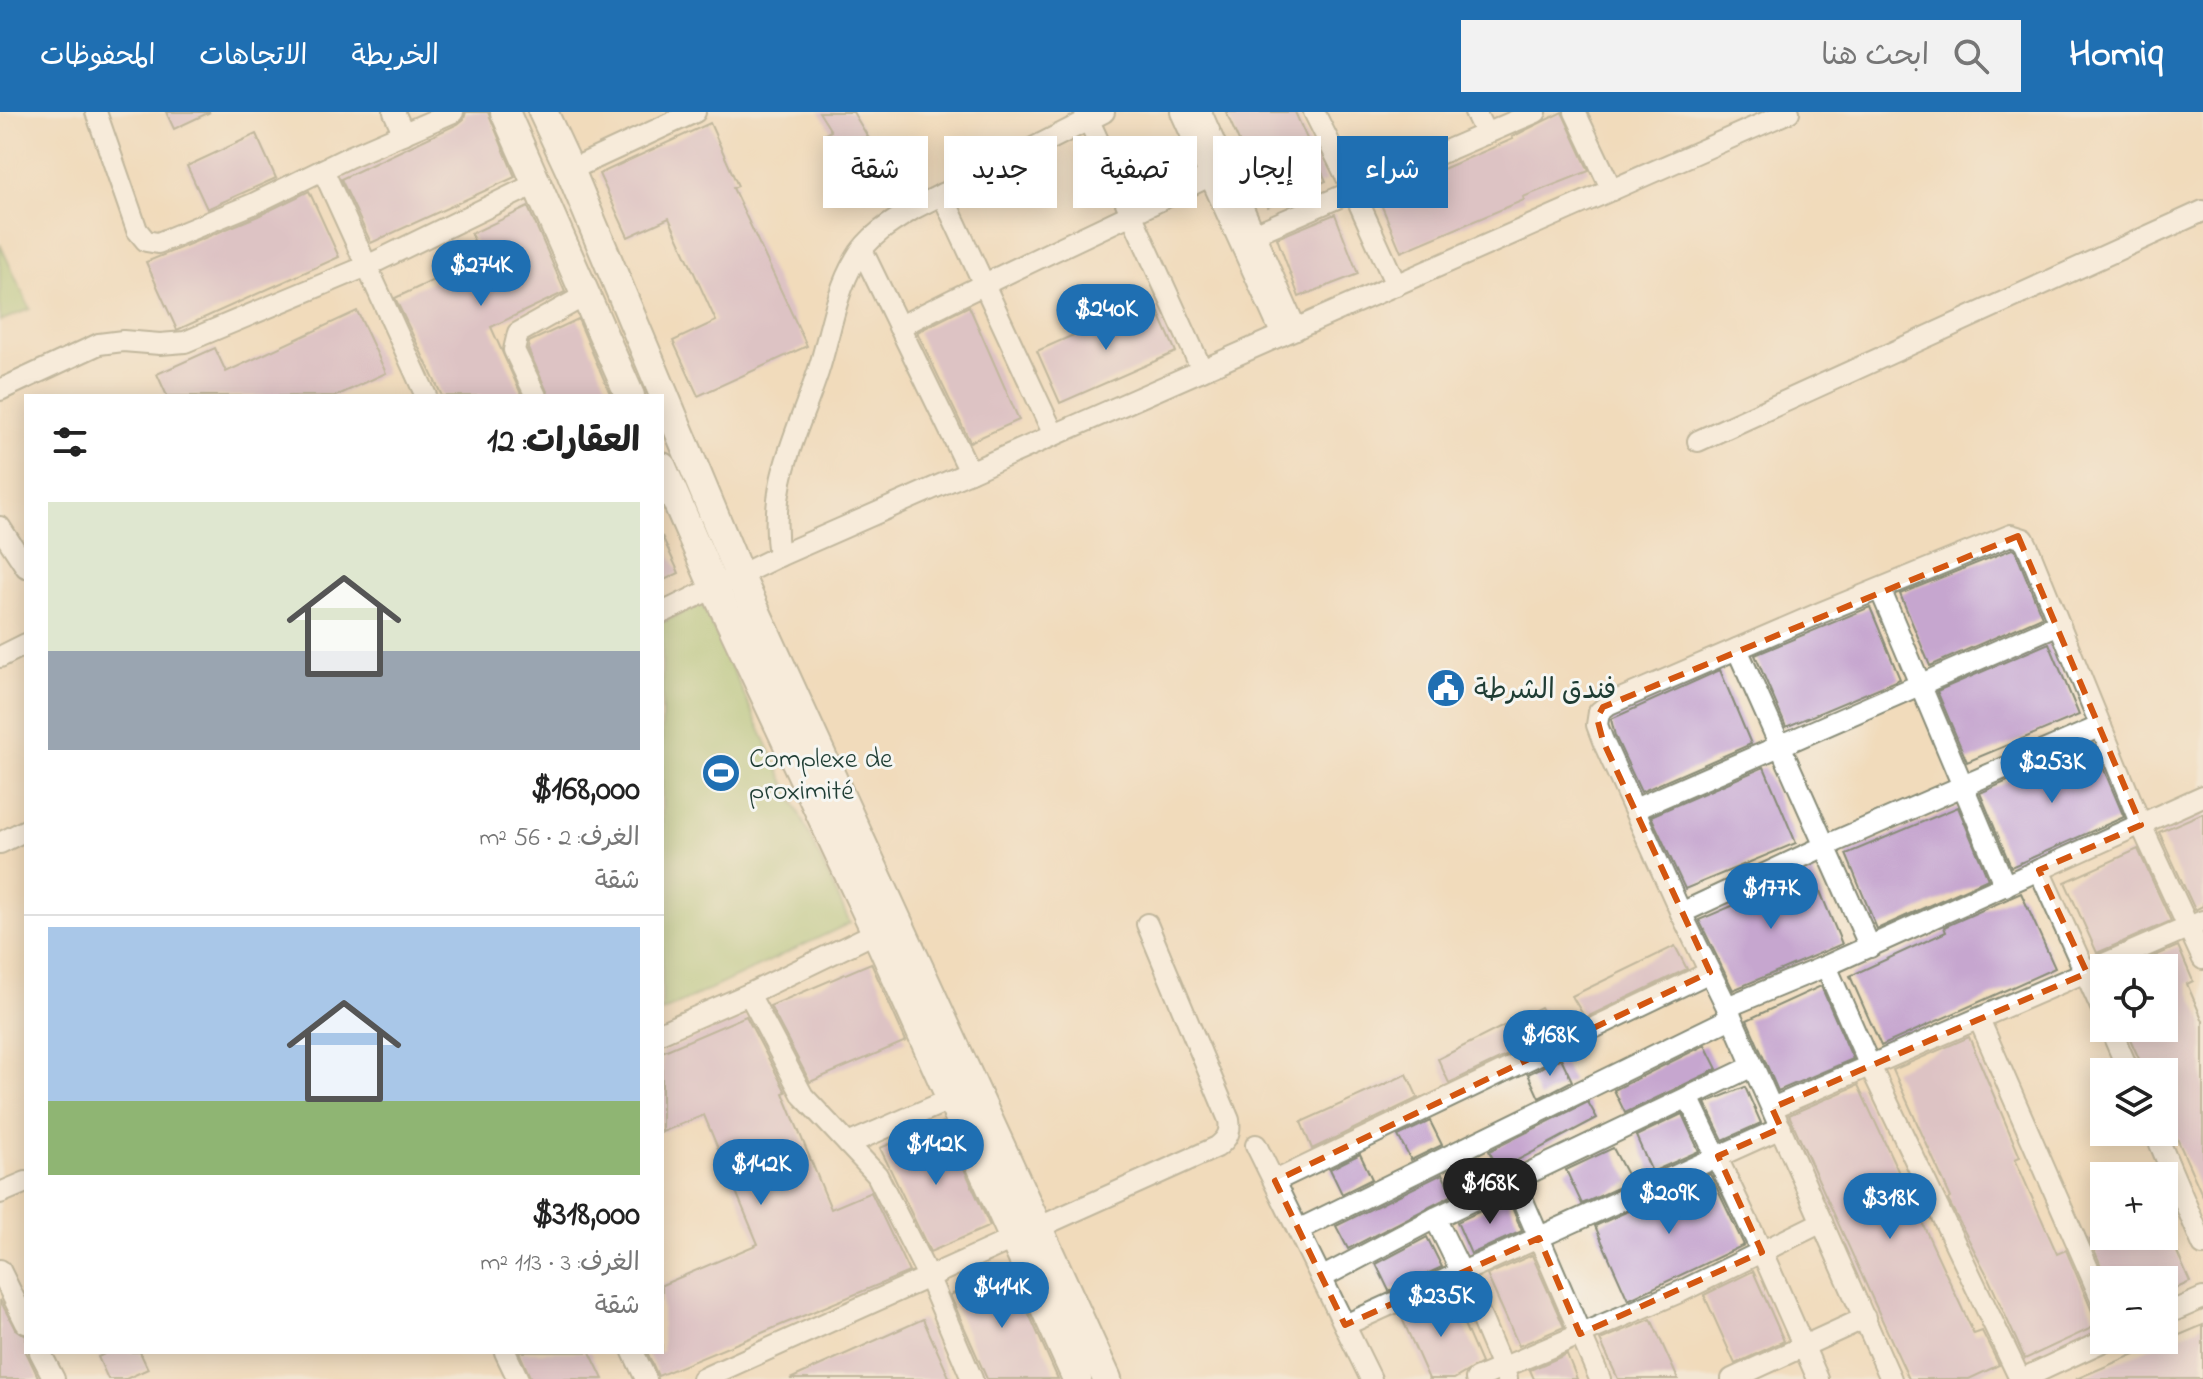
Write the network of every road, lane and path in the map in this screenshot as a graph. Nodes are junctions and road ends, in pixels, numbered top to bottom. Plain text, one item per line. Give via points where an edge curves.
1 (96, 112) edge
2 (394, 112) edge
3 (453, 112) edge
4 (505, 112) edge
5 (543, 112) edge
6 (695, 112) edge
7 (1181, 112) edge
8 (1201, 112) edge
9 (1314, 112) edge
10 (1475, 112) edge
11 (1536, 112) edge
12 (1575, 112) edge
13 (1789, 112) edge
14 (1093, 114) edge
15 (404, 134) junction
16 (1486, 134) junction
17 (1448, 150) edge
18 (1213, 157) edge
19 (1337, 158) edge
20 (1213, 165) edge
21 (323, 170) junction
22 (570, 170) junction
23 (1213, 174) edge
24 (537, 183) junction
25 (1612, 190) junction
26 (942, 194) junction
27 (1337, 197) edge
28 (1233, 208) edge
29 (1238, 208) edge
30 (1361, 208) edge
31 (2203, 211) edge
32 (1132, 216) junction
33 (1254, 234) junction
34 (862, 250) junction
35 (367, 266) junction
36 (982, 284) junction
37 (1396, 285) junction
38 (584, 296) junction
39 (899, 327) junction
40 (1289, 332) junction
41 (1202, 370) junction
42 (0, 390) edge
43 (425, 394) edge
44 (535, 394) edge
45 (629, 394) edge
46 (656, 394) edge
47 (664, 416) edge
48 (1054, 435) junction
49 (1698, 441) dead end
50 (664, 471) edge
51 (970, 472) junction
52 (0, 527) edge
53 (779, 556) junction
54 (24, 564) edge
55 (728, 583) junction
56 (1880, 589) junction
57 (664, 612) edge
58 (2059, 624) junction
59 (24, 645) edge
60 (1737, 649) junction
61 (0, 657) edge
62 (1920, 685) junction
63 (2101, 726) junction
64 (1779, 746) junction
65 (1963, 785) junction
66 (2203, 796) edge
67 (1635, 809) junction
68 (2141, 825) junction
69 (24, 831) edge
70 (0, 843) edge
71 (1825, 846) junction
72 (2039, 870) junction
73 (2005, 886) junction
74 (1681, 913) junction
75 (1147, 924) dead end
76 (2196, 924) edge
77 (888, 927) junction
78 (1870, 947) junction
79 (2203, 959) edge
80 (1826, 966) junction
81 (1710, 972) junction
82 (2087, 973) junction
83 (2090, 980) edge
84 (749, 994) junction
85 (1729, 1013) junction
86 (1979, 1019) junction
87 (664, 1031) edge
88 (1753, 1066) junction
89 (1870, 1066) junction
90 (1688, 1097) junction
91 (949, 1100) junction
92 (1772, 1108) junction
93 (1781, 1128) junction
94 (848, 1144) junction
95 (1256, 1145) dead end
96 (2161, 1146) edge
97 (1718, 1156) junction
98 (1514, 1180) junction
99 (1275, 1181) junction
100 (24, 1183) edge
101 (0, 1193) edge
102 (1435, 1218) junction
103 (1822, 1222) junction
104 (1298, 1230) junction
105 (1026, 1231) junction
106 (1539, 1238) junction
107 (2203, 1245) edge
108 (1762, 1252) junction
109 (0, 1270) edge
110 (1462, 1273) junction
111 (2090, 1273) edge
112 (928, 1276) junction
113 (1321, 1278) junction
114 (2203, 1298) edge
115 (2178, 1309) edge
116 (1865, 1318) junction
117 (24, 1319) edge
118 (1345, 1325) junction
119 (1580, 1334) junction
120 (1804, 1346) junction
121 (2090, 1347) edge
122 (41, 1354) edge
123 (506, 1354) edge
124 (634, 1354) edge
125 (1504, 1374) edge
126 (54, 1379) edge
127 (518, 1379) edge
128 (646, 1379) edge
129 (702, 1379) edge
130 (972, 1379) edge
131 (1077, 1379) edge
132 (1107, 1379) edge
133 (1371, 1379) edge
134 (1476, 1379) edge
135 (1600, 1379) edge
136 (1732, 1379) edge
137 (1818, 1379) edge
138 (1891, 1379) edge
139 (2021, 1379) edge

1 - 21 street via 137,230 146,241 162,243
2 - 15 street
3 - 15 street
4 - 24 street
5 - 22 street
6 - 22 street
7 - 20 street
8 - 18 street
9 - 19 street
10 - 16 street
11 - 16 street
12 - 25 street
13 - 25 street
14 - 26 street
14 - 32 street
15 - 21 street
16 - 17 street
21 - 35 street
22 - 46 street
23 - 32 street
24 - 35 street
24 - 38 street
25 - 37 street
26 - 34 street via 886,226
26 - 36 street
27 - 33 street
28 - 40 street
29 - 33 street
30 - 37 street
31 - 49 street
32 - 36 street
32 - 41 street
33 - 40 street
34 - 39 street
34 - 53 street via 840,296 782,468
35 - 42 street via 185,342 99,344
35 - 43 street
36 - 39 street
36 - 48 street
37 - 40 street
38 - 44 street via 518,333 514,350
38 - 45 street
39 - 51 street
40 - 41 street
41 - 48 street
47 - 55 street
48 - 51 street
50 - 55 street
51 - 53 street
52 - 54 street
53 - 55 street
55 - 57 street
55 - 77 street
56 - 58 street via 2018,536 2027,545
56 - 60 street
56 - 62 street
58 - 62 street
58 - 63 street
59 - 61 street
60 - 64 street
60 - 67 street via 1599,712 1597,725
62 - 64 street
62 - 65 street
63 - 65 street
63 - 68 street
64 - 67 street
64 - 71 street
65 - 71 street
65 - 73 street
66 - 68 street
67 - 74 street
68 - 72 street
68 - 76 street
69 - 70 street
71 - 74 street
71 - 78 street
72 - 73 street
72 - 82 street
73 - 78 street
74 - 81 street
75 - 105 street via 1229,1120 1229,1135 1217,1147
76 - 79 street
76 - 82 street
77 - 84 street
77 - 91 street
77 - 105 street
78 - 80 street
80 - 85 street
80 - 89 street
81 - 85 street
81 - 99 street
82 - 83 street
82 - 86 street
84 - 87 street
84 - 94 street via 803,1096
85 - 88 street
85 - 104 street
86 - 89 street
86 - 111 street
88 - 90 street
88 - 92 street
89 - 92 street
89 - 139 street
90 - 97 street
90 - 98 street
91 - 94 street
91 - 105 street
92 - 93 street
93 - 97 street
93 - 103 street
94 - 112 street via 877,1175
95 - 99 street
96 - 107 street
97 - 106 street
97 - 108 street
98 - 102 street
98 - 106 street
99 - 104 street
100 - 101 street
102 - 110 street
102 - 113 street
103 - 108 street
103 - 116 street
104 - 113 street
105 - 112 street
105 - 131 street
105 - 132 street
106 - 110 street
106 - 119 street
108 - 119 street
108 - 120 street
109 - 117 street
110 - 118 street
110 - 125 street
112 - 129 street
112 - 130 street
113 - 118 street
114 - 115 street
116 - 120 street
116 - 138 street
118 - 133 street
119 - 125 street
119 - 135 street
120 - 136 street
120 - 137 street
121 - 139 street
122 - 126 street
123 - 127 street
124 - 128 street
125 - 134 street

